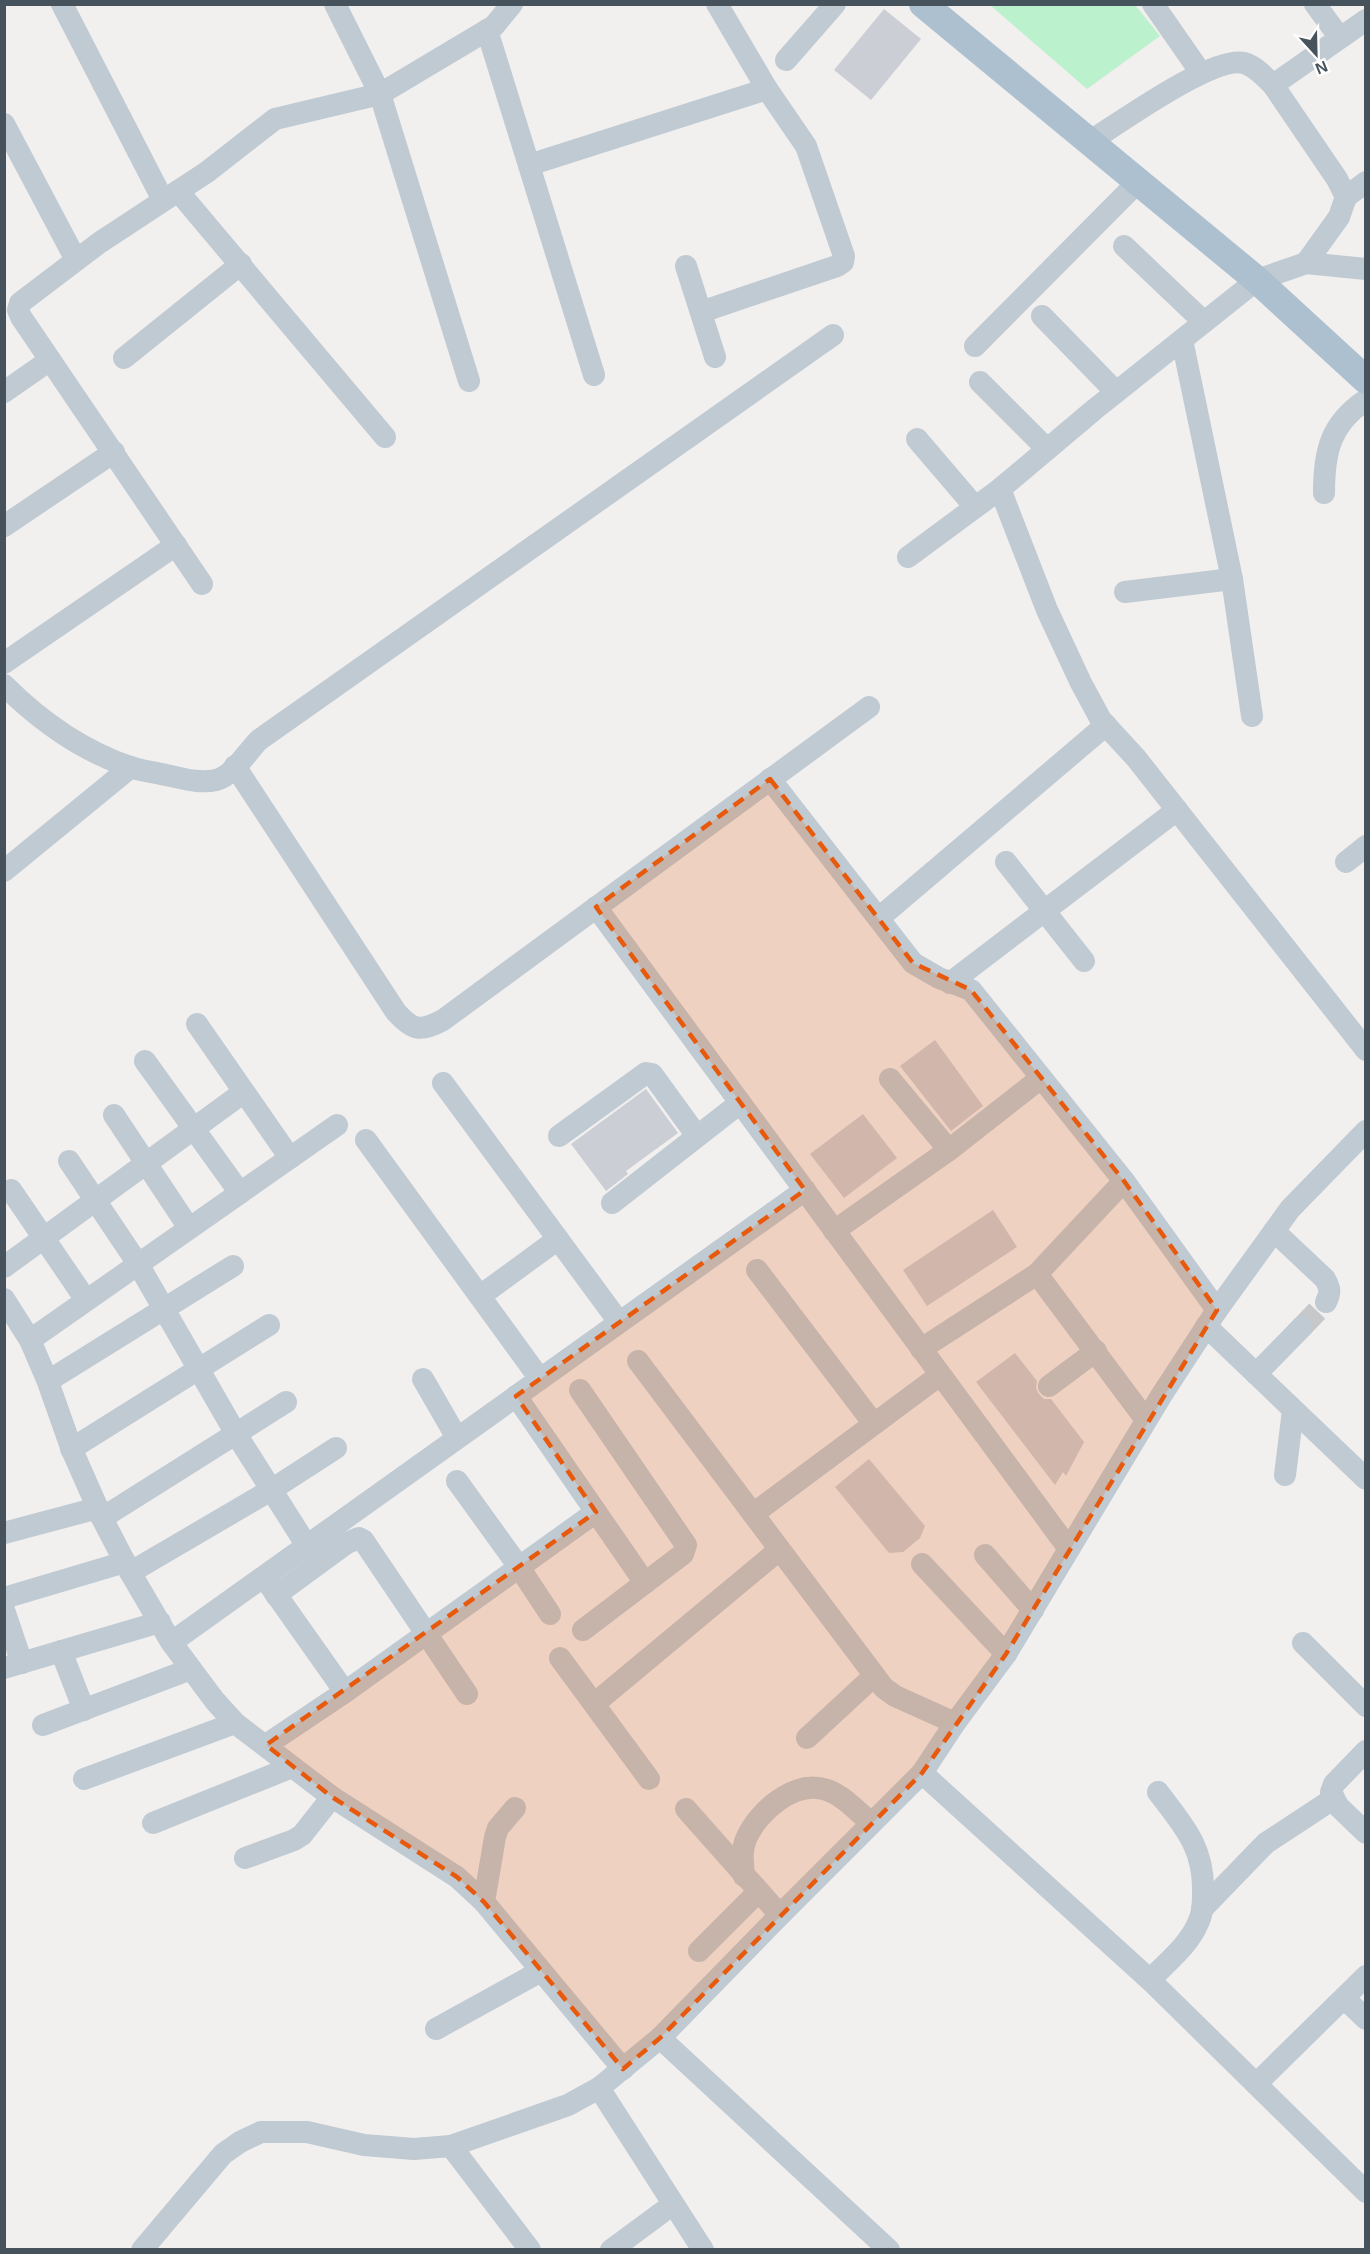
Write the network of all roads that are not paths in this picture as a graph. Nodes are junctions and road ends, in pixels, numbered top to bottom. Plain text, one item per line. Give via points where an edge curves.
1 (62, 4) edge
2 (335, 4) edge
3 (512, 4) edge
4 (717, 4) edge
5 (835, 4) edge
6 (923, 4) edge
7 (1153, 4) edge
8 (1314, 4) edge
9 (1365, 20) edge
10 (487, 30) junction
11 (1340, 38) junction
12 (786, 60) dead end
13 (1202, 73) junction
14 (1273, 85) junction
15 (767, 89) junction
16 (380, 94) junction
17 (4, 124) edge
18 (1089, 142) junction
19 (529, 165) junction
20 (1138, 182) junction
21 (1365, 182) edge
22 (171, 196) junction
23 (1346, 196) junction
24 (1124, 246) dead end
25 (76, 261) junction
26 (1306, 263) junction
27 (241, 264) junction
28 (686, 266) dead end
29 (1365, 269) edge
30 (1257, 280) junction
31 (701, 312) junction
32 (1042, 316) dead end
33 (1204, 322) junction
34 (833, 335) dead end
35 (1182, 340) junction
36 (975, 346) dead end
37 (715, 357) dead end
38 (124, 358) dead end
39 (50, 360) junction
40 (594, 375) dead end
41 (1365, 380) edge
42 (469, 381) dead end
43 (980, 382) dead end
44 (4, 392) edge
45 (1116, 392) junction
46 (1365, 400) edge
47 (385, 437) dead end
48 (918, 439) dead end
49 (1047, 449) junction
50 (114, 452) junction
51 (1000, 489) junction
52 (1324, 493) dead end
53 (975, 507) junction
54 (4, 526) edge
55 (176, 545) junction
56 (908, 557) dead end
57 (1232, 579) junction
58 (202, 584) dead end
59 (1125, 592) dead end
60 (4, 663) edge
61 (4, 685) edge
62 (868, 707) dead end
63 (1252, 716) dead end
64 (1106, 725) junction
65 (235, 766) junction
66 (131, 767) junction
67 (770, 779) junction
68 (1177, 810) junction
69 (1365, 846) edge
70 (1006, 862) dead end
71 (1346, 862) dead end
72 (4, 872) edge
73 (596, 907) junction
74 (1044, 911) junction
75 (879, 918) junction
76 (1084, 961) dead end
77 (950, 983) junction
78 (197, 1024) dead end
79 (1365, 1050) edge
80 (145, 1061) dead end
81 (1041, 1078) junction
82 (890, 1079) dead end
83 (443, 1083) dead end
84 (244, 1092) junction
85 (740, 1102) junction
86 (114, 1114) dead end
87 (337, 1125) dead end
88 (194, 1129) junction
89 (1365, 1131) edge
90 (559, 1136) dead end
91 (697, 1136) junction
92 (366, 1140) dead end
93 (950, 1150) junction
94 (290, 1158) junction
95 (69, 1161) dead end
96 (147, 1164) junction
97 (1124, 1181) junction
98 (11, 1190) dead end
99 (805, 1190) junction
100 (240, 1193) junction
101 (96, 1201) junction
102 (612, 1203) dead end
103 (189, 1228) junction
104 (834, 1231) junction
105 (1274, 1231) junction
106 (44, 1238) junction
107 (558, 1239) junction
108 (138, 1264) junction
109 (233, 1266) dead end
110 (4, 1267) edge
111 (757, 1270) dead end
112 (1037, 1274) junction
113 (480, 1296) junction
114 (4, 1299) edge
115 (87, 1300) junction
116 (1326, 1302) dead end
117 (165, 1310) junction
118 (1211, 1318) junction
119 (619, 1322) junction
120 (269, 1325) dead end
121 (1302, 1327) tunnel mouth
122 (30, 1340) junction
123 (921, 1349) junction
124 (1096, 1351) junction
125 (638, 1361) dead end
126 (199, 1370) junction
127 (1256, 1374) junction
128 (940, 1375) junction
129 (423, 1379) dead end
130 (540, 1379) junction
131 (48, 1381) junction
132 (1049, 1386) dead end
133 (580, 1390) dead end
134 (516, 1396) junction
135 (286, 1402) dead end
136 (1293, 1410) junction
137 (1146, 1420) junction
138 (874, 1424) junction
139 (236, 1434) junction
140 (458, 1438) junction
141 (336, 1448) dead end
142 (71, 1449) junction
143 (1285, 1475) dead end
144 (1365, 1479) edge
145 (457, 1481) dead end
146 (271, 1490) junction
147 (596, 1512) junction
148 (100, 1513) junction
149 (753, 1514) junction
150 (4, 1533) edge
151 (307, 1546) junction
152 (1069, 1549) junction
153 (779, 1550) junction
154 (985, 1555) dead end
155 (922, 1564) dead end
156 (128, 1567) junction
157 (519, 1567) junction
158 (645, 1583) junction
159 (270, 1586) junction
160 (4, 1598) edge
161 (4, 1610) edge
162 (1033, 1610) junction
163 (550, 1614) dead end
164 (160, 1622) junction
165 (583, 1630) dead end
166 (427, 1633) junction
167 (172, 1642) junction
168 (1303, 1643) dead end
169 (61, 1651) junction
170 (1006, 1654) junction
171 (560, 1658) dead end
172 (13, 1665) edge
173 (191, 1669) junction
174 (874, 1676) junction
175 (345, 1692) junction
176 (467, 1694) dead end
177 (594, 1704) junction
178 (1365, 1706) edge
179 (84, 1710) junction
180 (235, 1723) junction
181 (955, 1723) junction
182 (43, 1725) dead end
183 (807, 1738) dead end
184 (266, 1745) junction
185 (1365, 1751) edge
186 (292, 1767) junction
187 (922, 1773) junction
188 (84, 1779) dead end
189 (649, 1779) dead end
190 (1158, 1791) dead end
191 (332, 1797) junction
192 (1333, 1799) junction
193 (515, 1808) dead end
194 (686, 1809) dead end
195 (153, 1823) dead end
196 (871, 1823) junction
197 (1365, 1833) edge
198 (245, 1858) dead end
199 (751, 1884) junction
200 (484, 1902) junction
201 (1202, 1909) junction
202 (780, 1915) junction
203 (699, 1951) dead end
204 (541, 1971) junction
205 (1365, 1976) edge
206 (1150, 1980) junction
207 (1344, 1998) junction
208 (1365, 2019) edge
209 (436, 2030) dead end
210 (660, 2038) junction
211 (623, 2069) junction
212 (1256, 2084) junction
213 (599, 2088) junction
214 (451, 2146) junction
215 (1365, 2192) edge
216 (672, 2205) junction
217 (142, 2250) edge
218 (530, 2250) edge
219 (610, 2250) edge
220 (703, 2250) edge
221 (889, 2250) edge

1 - 22 street
2 - 16 street
3 - 10 street via 500,21
4 - 15 street
5 - 12 street
6 - 18 main road
7 - 13 street
8 - 11 street
9 - 11 street
10 - 16 street
10 - 19 street
11 - 14 street
13 - 14 street via 1227,62 1244,63
13 - 18 street
14 - 23 street
15 - 19 street
15 - 31 street via 806,146 843,262
16 - 22 street via 275,119
16 - 42 street
17 - 25 street
18 - 20 main road
19 - 40 street
20 - 30 main road
20 - 36 street
21 - 23 street
22 - 25 street
22 - 27 street
23 - 26 street via 1339,217
24 - 33 street
25 - 39 street via 26,299 18,310
26 - 29 street
26 - 30 street
27 - 38 street
27 - 47 street
28 - 31 street
30 - 33 street
30 - 41 main road
31 - 37 street
32 - 45 street
33 - 35 street
34 - 65 street via 259,740
35 - 45 street
35 - 57 street
39 - 44 street
39 - 50 street
43 - 49 street
45 - 49 street
46 - 52 street via 1334,433 1324,462
48 - 53 street
49 - 51 street
50 - 54 street
50 - 55 street
51 - 53 street
51 - 64 street via 1047,610 1081,683
53 - 56 street
55 - 58 street
55 - 60 street
57 - 59 street
57 - 63 street
61 - 66 street via 63,734
62 - 67 street
64 - 68 street
64 - 75 street
65 - 66 street via 216,780
65 - 73 street via 396,1012 406,1024 417,1029 443,1020
66 - 72 street
67 - 73 street
67 - 75 street
68 - 74 street
68 - 79 street
69 - 71 street
70 - 74 street
73 - 85 street
74 - 76 street
74 - 77 street
75 - 77 street via 913,963
77 - 81 street via 971,990
78 - 84 street
80 - 88 street
81 - 93 street
81 - 97 street
82 - 93 street
83 - 107 street
84 - 88 street
84 - 94 street
85 - 91 street
85 - 99 street
86 - 96 street
87 - 94 street
88 - 96 street
88 - 100 street
89 - 105 street
90 - 91 street via 645,1073 652,1074 660,1083
91 - 102 street
92 - 113 street
93 - 104 street
94 - 100 street
95 - 101 street
96 - 101 street
96 - 103 street
97 - 112 street
97 - 118 street
98 - 106 street
99 - 104 street
99 - 119 street
100 - 103 street
101 - 106 street
101 - 108 street
103 - 108 street
104 - 123 street
105 - 116 street via 1325,1278 1330,1288
105 - 118 street
106 - 110 street
106 - 115 street
107 - 113 street
107 - 119 street
108 - 115 street
108 - 117 street
109 - 117 street
111 - 138 street
112 - 123 street
112 - 124 street
113 - 130 street
114 - 122 street
115 - 122 street
117 - 126 street
117 - 131 street
118 - 127 street
118 - 137 street
119 - 130 street
120 - 126 street
121 - 127 street
122 - 131 street
123 - 128 street
124 - 132 street
124 - 137 street
125 - 149 street
126 - 139 street
126 - 142 street
127 - 136 street
128 - 138 street
128 - 152 street
129 - 140 street
130 - 134 street
131 - 142 street
133 - 158 street via 686,1545 682,1554
134 - 140 street
134 - 147 street
135 - 139 street
136 - 143 street
136 - 144 street
137 - 152 street
138 - 149 street
139 - 146 street
139 - 148 street
140 - 151 street
141 - 146 street
142 - 148 street
145 - 157 street
146 - 151 street
146 - 156 street
147 - 157 street
147 - 158 street
148 - 150 street
148 - 156 street
149 - 153 street
151 - 159 street
152 - 162 street
153 - 174 street
153 - 177 street
154 - 162 street
155 - 170 street
156 - 160 street
156 - 164 street
157 - 163 street
157 - 166 street
158 - 165 street
159 - 166 street via 359,1538
159 - 167 street
159 - 175 street
161 - 172 street
162 - 170 street
164 - 167 street
164 - 169 street
166 - 175 street
166 - 176 street
167 - 173 street
168 - 178 street
169 - 172 street
169 - 179 street
170 - 181 street
171 - 177 street
173 - 179 street
173 - 180 street
174 - 181 street via 895,1696
174 - 183 street
175 - 184 street
177 - 189 street
179 - 182 street
180 - 184 street
180 - 188 street
181 - 187 street
184 - 186 street
185 - 192 street via 1334,1784
186 - 191 street
186 - 195 street
187 - 196 street
187 - 206 street
190 - 201 street via 1198,1851 1203,1878
191 - 198 street via 302,1835
191 - 200 street via 457,1877
192 - 197 street
192 - 201 street via 1266,1843
193 - 200 street via 498,1828
194 - 199 street
196 - 199 street via 841,1796 826,1789 809,1787 792,1793 759,1817 746,1840 742,1856
196 - 202 street
199 - 202 street
199 - 203 street
200 - 204 street
201 - 206 street via 1191,1936
202 - 210 street
204 - 209 street
204 - 211 street
205 - 207 street
206 - 212 street
207 - 208 street
207 - 212 street
210 - 211 street
210 - 221 street
211 - 213 street
212 - 215 street
213 - 214 street via 568,2105
213 - 216 street
214 - 217 street via 414,2149 364,2145 307,2132 261,2132 224,2154
214 - 218 street
216 - 219 street
216 - 220 street

